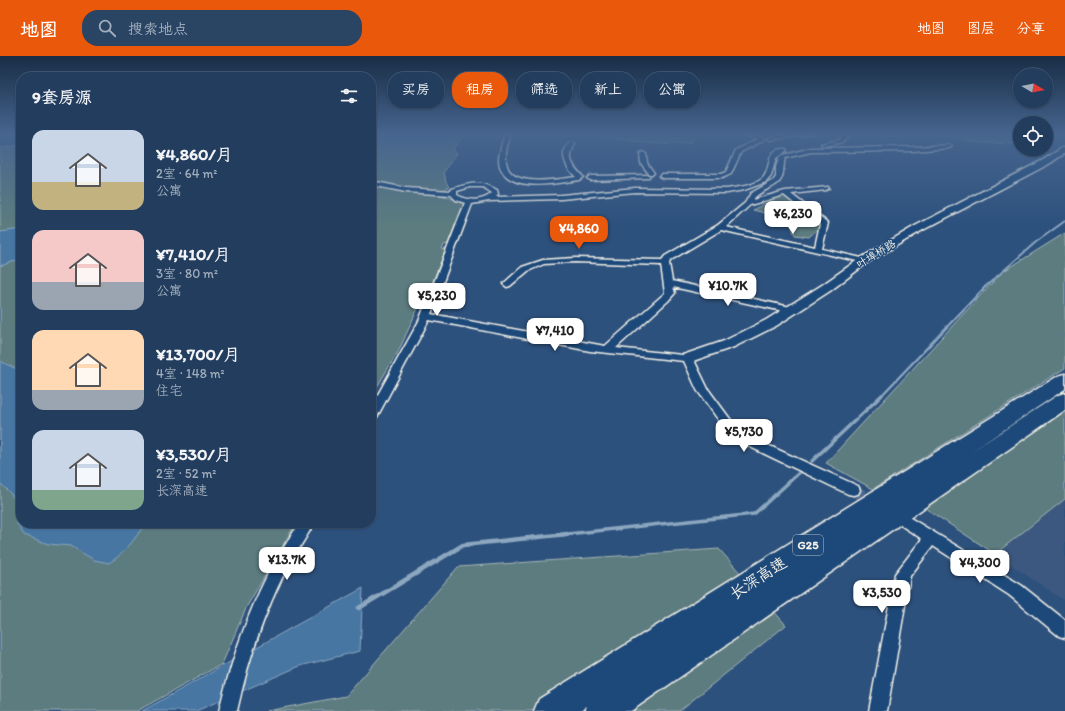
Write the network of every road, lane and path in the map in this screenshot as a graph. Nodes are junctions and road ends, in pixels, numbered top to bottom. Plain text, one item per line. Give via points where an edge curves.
1 (502, 164) edge
2 (568, 164) edge
3 (644, 164) edge
4 (733, 164) edge
5 (771, 164) edge
6 (780, 164) edge
7 (1043, 164) edge
8 (649, 174) junction
9 (722, 176) junction
10 (580, 178) junction
11 (376, 184) edge
12 (743, 188) junction
13 (826, 188) dead end
14 (453, 193) junction
15 (785, 193) junction
16 (489, 199) junction
17 (469, 202) junction
18 (748, 204) junction
19 (720, 228) junction
20 (818, 251) junction
21 (862, 261) junction
22 (665, 263) junction
23 (668, 283) junction
24 (507, 284) dead end
25 (792, 310) junction
26 (426, 316) junction
27 (608, 349) junction
28 (688, 358) junction
29 (1065, 380) edge
30 (1065, 400) edge
31 (376, 408) edge
32 (853, 490) tunnel mouth
33 (907, 522) dead end
34 (304, 528) edge
35 (931, 538) junction
36 (1065, 630) edge
37 (228, 707) edge
38 (551, 711) edge
39 (602, 711) edge
40 (878, 711) edge

1 - 10 street via 508,175 514,179 535,184
2 - 10 street
3 - 8 street
4 - 9 street via 729,173
5 - 12 street via 770,175 766,179
6 - 18 street via 779,177 753,194
7 - 21 street, 叶埠桥路 via 919,228
8 - 9 street via 654,178
8 - 10 street via 584,180
9 - 12 street
11 - 14 street via 406,190
12 - 16 street via 724,191 635,190 551,198
13 - 15 street
14 - 16 street via 463,186 484,185 495,191
14 - 17 street via 457,199
15 - 18 street
15 - 20 street via 824,222
16 - 17 street
17 - 26 street
18 - 19 street
19 - 20 street
19 - 22 street via 668,258
20 - 21 street
21 - 25 street, 叶埠桥路
22 - 23 street
22 - 24 street via 575,260 543,262 526,269
23 - 25 street
23 - 27 street via 670,293 665,299
25 - 28 street, 叶埠桥路 via 729,344
26 - 27 street via 590,348
26 - 31 street
27 - 28 street
28 - 32 street via 703,390 729,426 748,441 794,460
29 - 38 highway, 长深高速 / G25
30 - 39 highway, 长深高速 / G25
33 - 35 street
34 - 37 street via 276,574 251,631
35 - 36 street via 1015,590
35 - 40 street via 904,574

